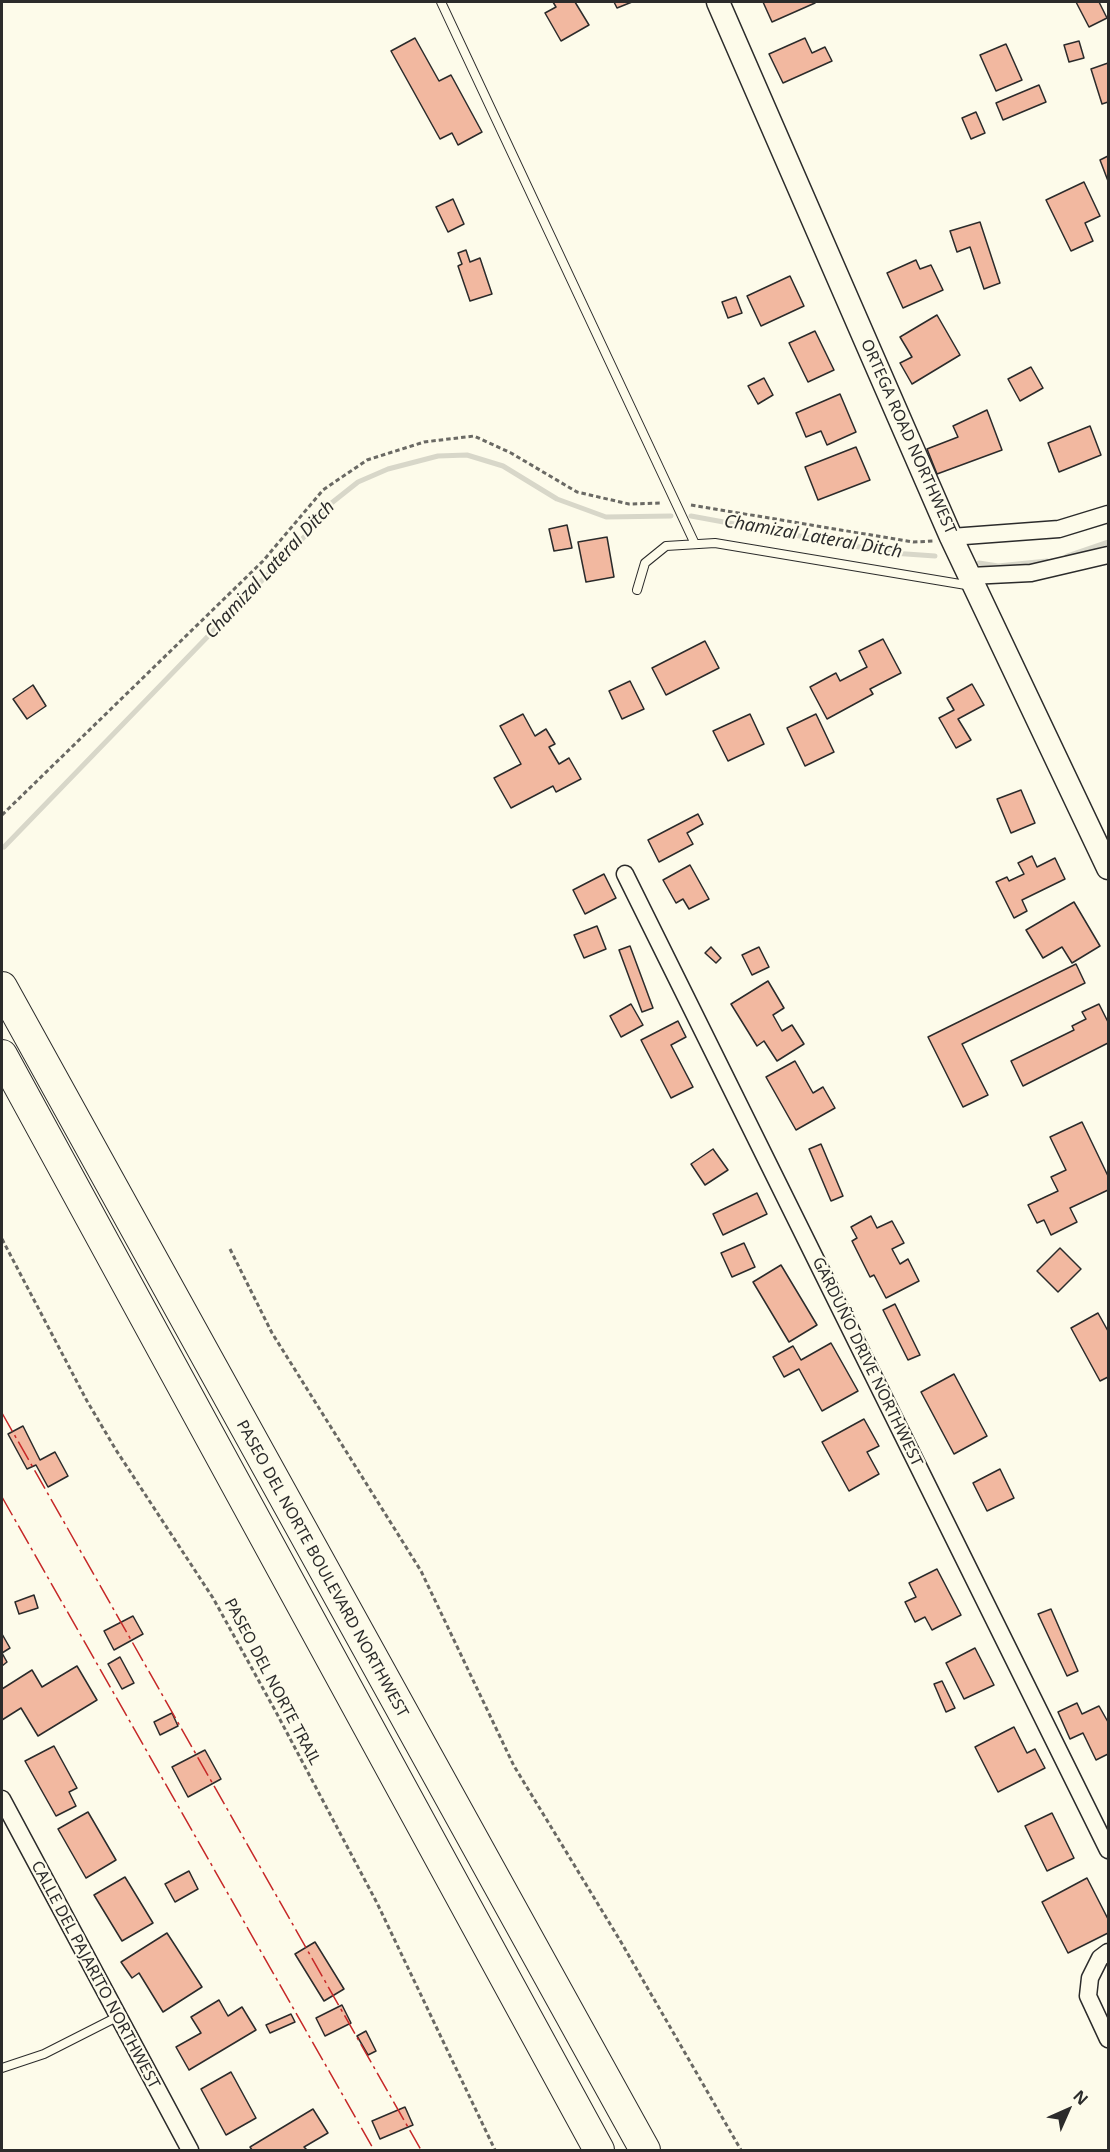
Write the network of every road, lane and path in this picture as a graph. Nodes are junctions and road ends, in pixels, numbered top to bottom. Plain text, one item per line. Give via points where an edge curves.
1 (441, 2) edge
2 (718, 2) edge
3 (675, 502) junction
4 (1108, 514) edge
5 (951, 537) junction
6 (695, 544) junction
7 (1108, 555) edge
8 (973, 582) junction
9 (638, 590) dead end
10 (2, 815) edge
11 (1108, 868) edge
12 (625, 874) dead end
13 (2, 987) edge
14 (2, 1055) edge
15 (2, 1239) edge
16 (230, 1249) dead end
17 (2, 1799) edge
18 (1108, 1850) edge
19 (1108, 1952) edge
20 (117, 2017) junction
21 (1108, 2038) edge
22 (2, 2068) edge
23 (190, 2151) edge
24 (495, 2151) edge
25 (599, 2151) edge
26 (645, 2151) edge
27 (741, 2151) edge

1 - 3 lane
2 - 5 street, ORTEGA ROAD NORTHWEST
3 - 5 path via 913,542
3 - 6 lane
3 - 10 path via 629,504 577,492 474,436 424,442 367,460 322,490 263,561
4 - 5 street via 1059,528
5 - 8 street, ORTEGA ROAD NORTHWEST
6 - 8 lane via 716,543
6 - 9 lane via 666,546 645,563
7 - 8 street
8 - 11 street, ORTEGA ROAD NORTHWEST
12 - 18 street, GARDUÑO DRIVE NORTHWEST
13 - 26 highway, PASEO DEL NORTE BOULEVARD NORTHWEST
14 - 25 highway, PASEO DEL NORTE BOULEVARD NORTHWEST
15 - 24 path, PASEO DEL NORTE TRAIL via 116,1450 213,1598 259,1681 377,1903
16 - 27 path via 273,1333 421,1571 514,1766
17 - 20 street, CALLE DEL PAJARITO NORTHWEST
19 - 21 street via 1100,1958 1090,1978 1088,1996
20 - 22 lane via 44,2054
20 - 23 street, CALLE DEL PAJARITO NORTHWEST

